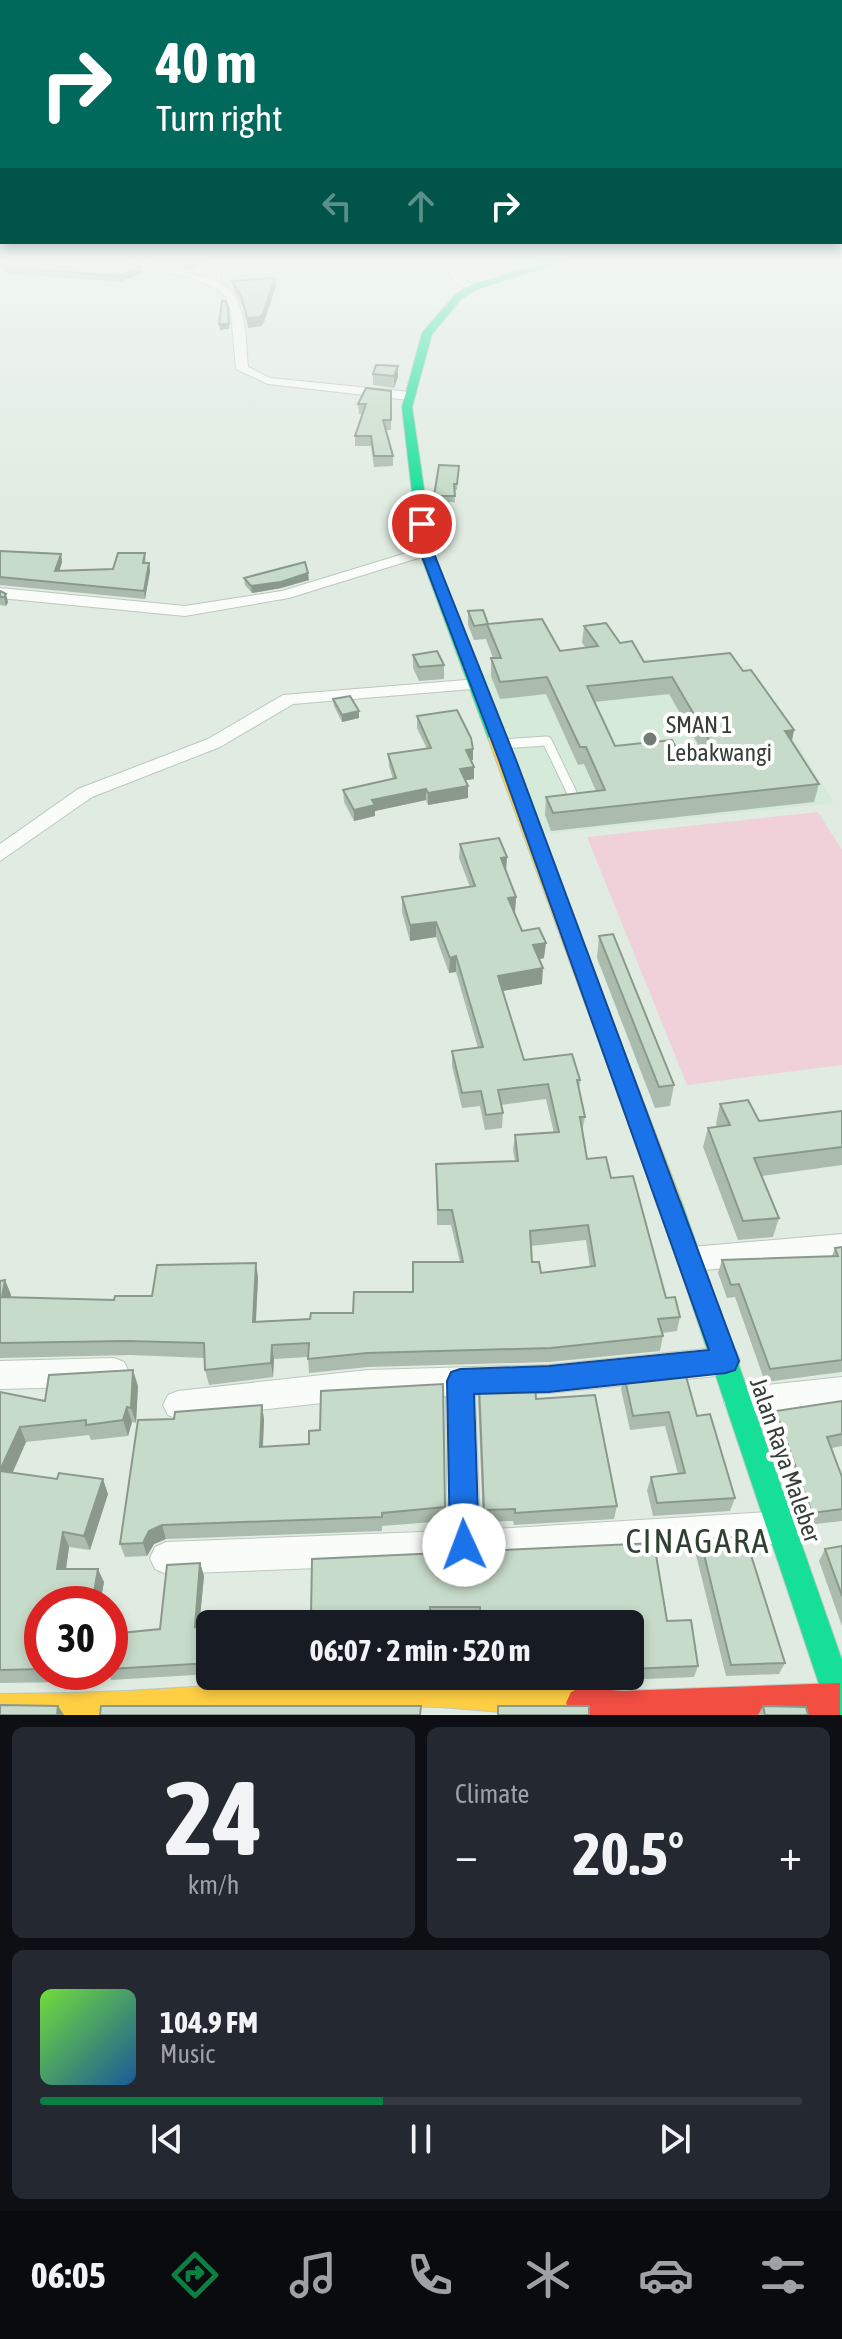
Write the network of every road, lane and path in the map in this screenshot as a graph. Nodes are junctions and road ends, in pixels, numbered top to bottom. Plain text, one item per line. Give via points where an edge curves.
1 (238, 342) edge
2 (424, 342) edge
3 (409, 396) junction
4 (426, 551) junction
5 (0, 593) edge
6 (478, 684) junction
7 (501, 744) junction
8 (572, 793) edge
9 (0, 854) edge
10 (842, 1246) edge
11 (691, 1259) junction
12 (726, 1361) junction
13 (130, 1372) edge
14 (0, 1375) edge
15 (460, 1381) junction
16 (842, 1391) edge
17 (739, 1402) junction
18 (178, 1405) dead end
19 (782, 1527) junction
20 (464, 1545) junction
21 (166, 1558) dead end
22 (841, 1702) edge
23 (0, 1710) edge

1 - 3 street via 242,369 268,381
2 - 3 street, Jalan Raya Maleber
3 - 4 street, Jalan Raya Maleber
4 - 5 street via 284,595 185,611
4 - 6 street, Jalan Raya Maleber
6 - 7 street, Jalan Raya Maleber
6 - 9 street via 289,699 214,743 85,793
7 - 8 lane via 547,741
7 - 11 street, Jalan Raya Maleber
10 - 11 street
11 - 12 street, Jalan Raya Maleber
12 - 15 street via 549,1379
12 - 17 street, Jalan Raya Maleber
13 - 14 street
15 - 18 street via 368,1384
15 - 20 street
16 - 17 street
17 - 19 street, Jalan Raya Maleber
19 - 20 street
19 - 22 street, Jalan Raya Maleber
20 - 21 street
22 - 23 street via 622,1707 440,1691 333,1689 229,1701

